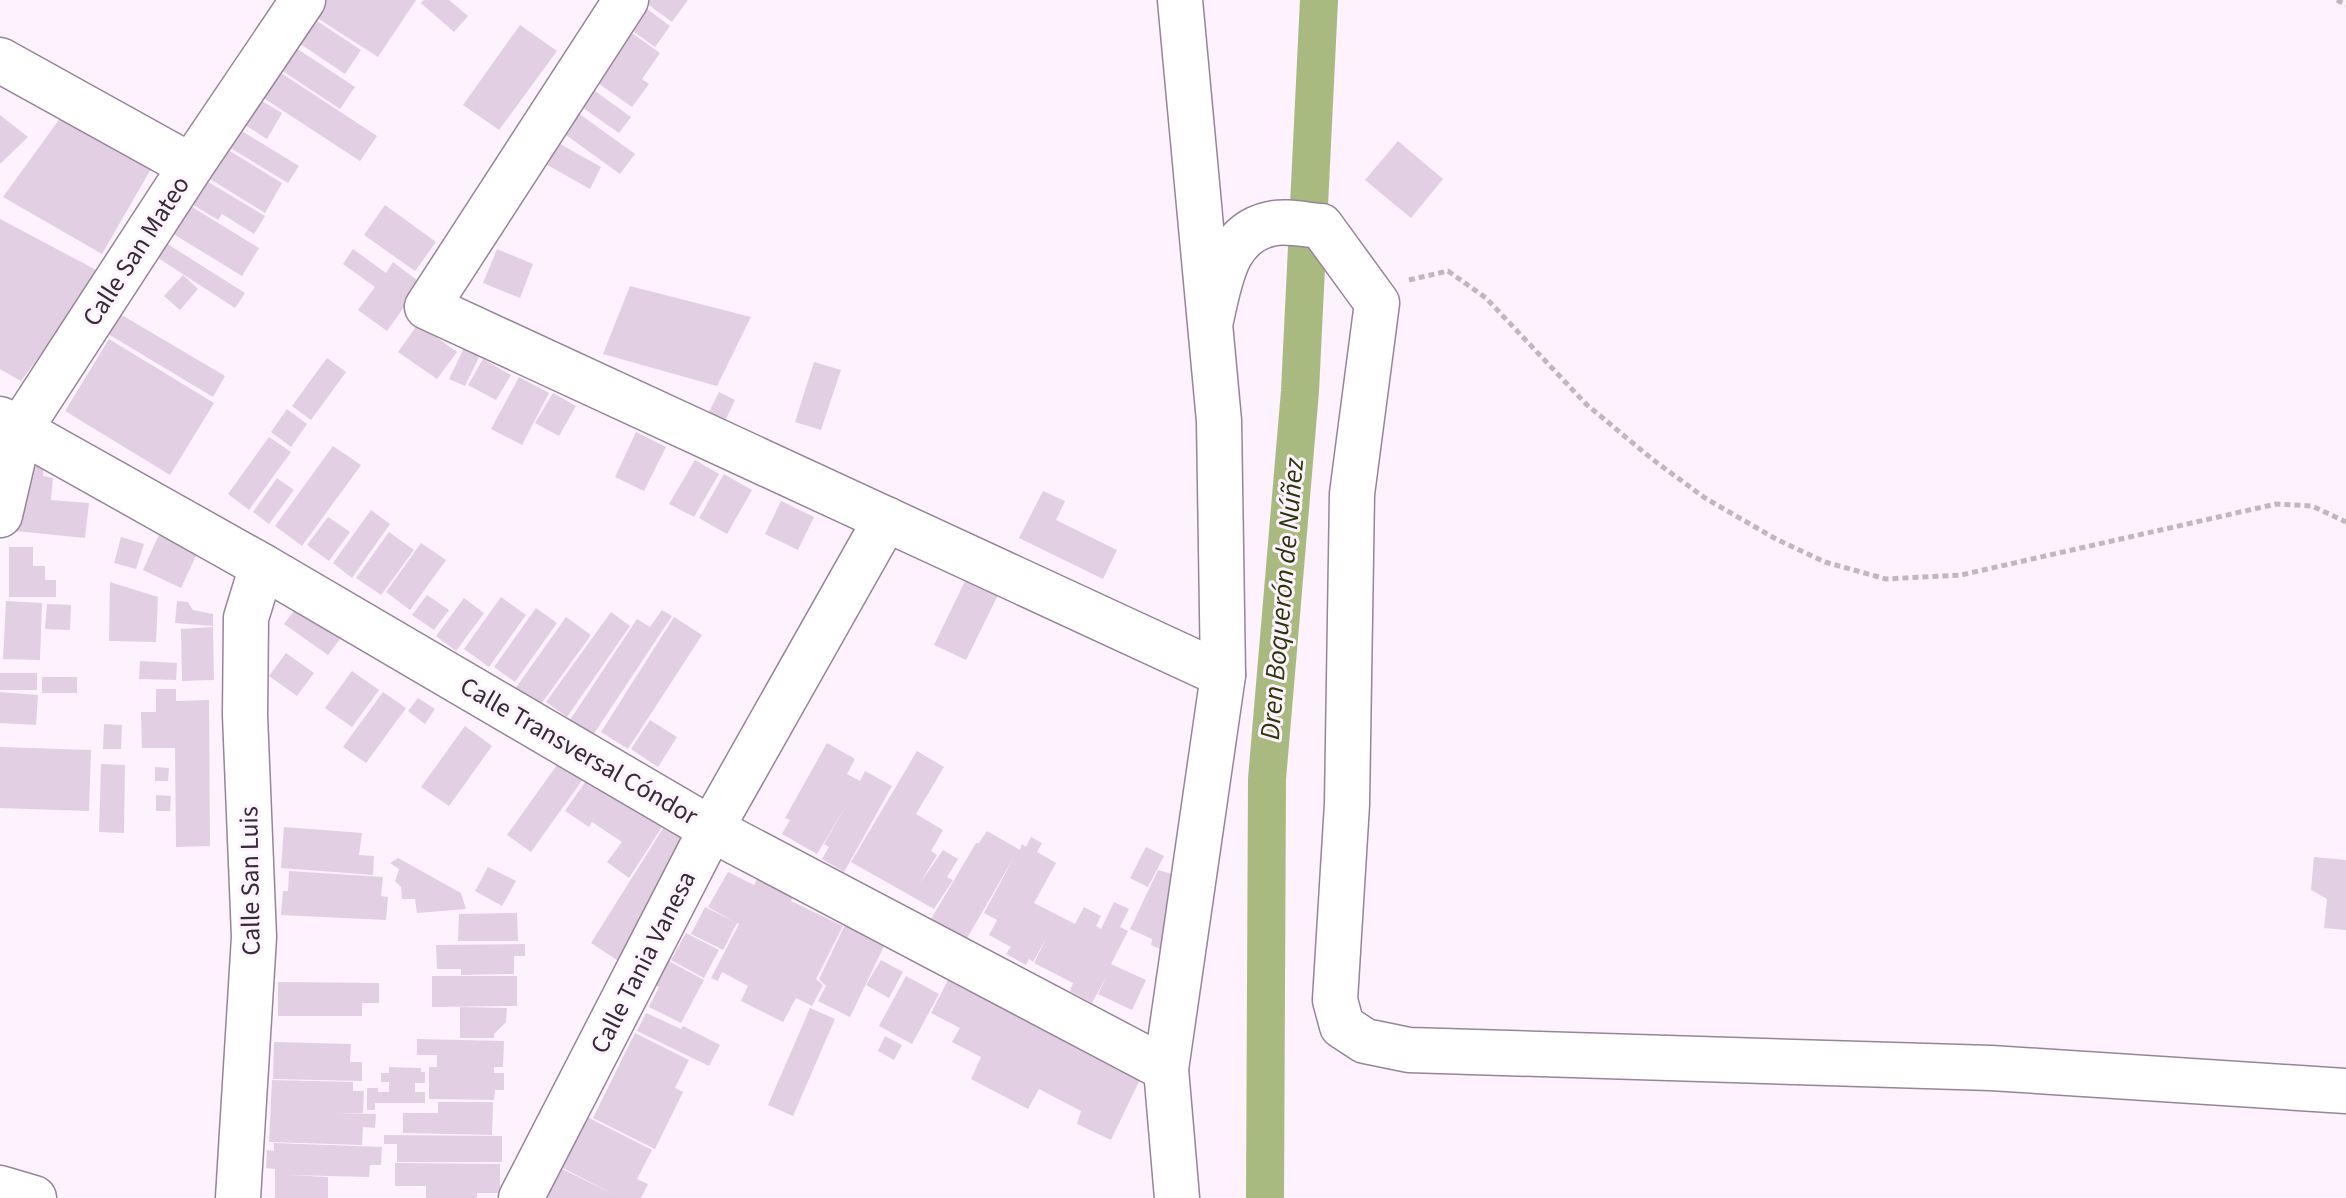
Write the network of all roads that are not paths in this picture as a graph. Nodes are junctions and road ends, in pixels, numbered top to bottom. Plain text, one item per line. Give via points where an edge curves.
1 (303, 0) edge
2 (626, 0) edge
3 (1180, 0) edge
4 (0, 60) edge
5 (191, 166) junction
6 (1211, 320) junction
7 (10, 424) edge
8 (0, 515) edge
9 (886, 519) junction
10 (262, 566) junction
11 (1223, 675) junction
12 (711, 829) junction
13 (1166, 1069) junction
14 (2346, 1091) edge
15 (0, 1188) edge
16 (34, 1198) edge
17 (238, 1198) edge
18 (521, 1198) edge
19 (1177, 1198) edge

1 - 5 street, Calle San Mateo
2 - 9 street via 427,307
3 - 6 street
4 - 5 street
5 - 7 street, Calle San Mateo
6 - 11 street via 1219,421
6 - 14 street via 1225,262 1242,236 1271,223 1321,226 1377,303 1352,494 1347,804 1335,1000 1342,1026 1365,1041 1409,1050 1991,1068
7 - 8 street, Calle San Mateo
7 - 10 street, Calle Transversal Cóndor
9 - 11 street
9 - 12 street, Calle Tania Vanesa
10 - 12 street, Calle Transversal Cóndor
10 - 17 street, Calle San Luis via 246,618 254,937
11 - 13 street
12 - 13 street, Calle Transversal Cóndor
12 - 18 street, Calle Tania Vanesa
13 - 19 street
15 - 16 street

